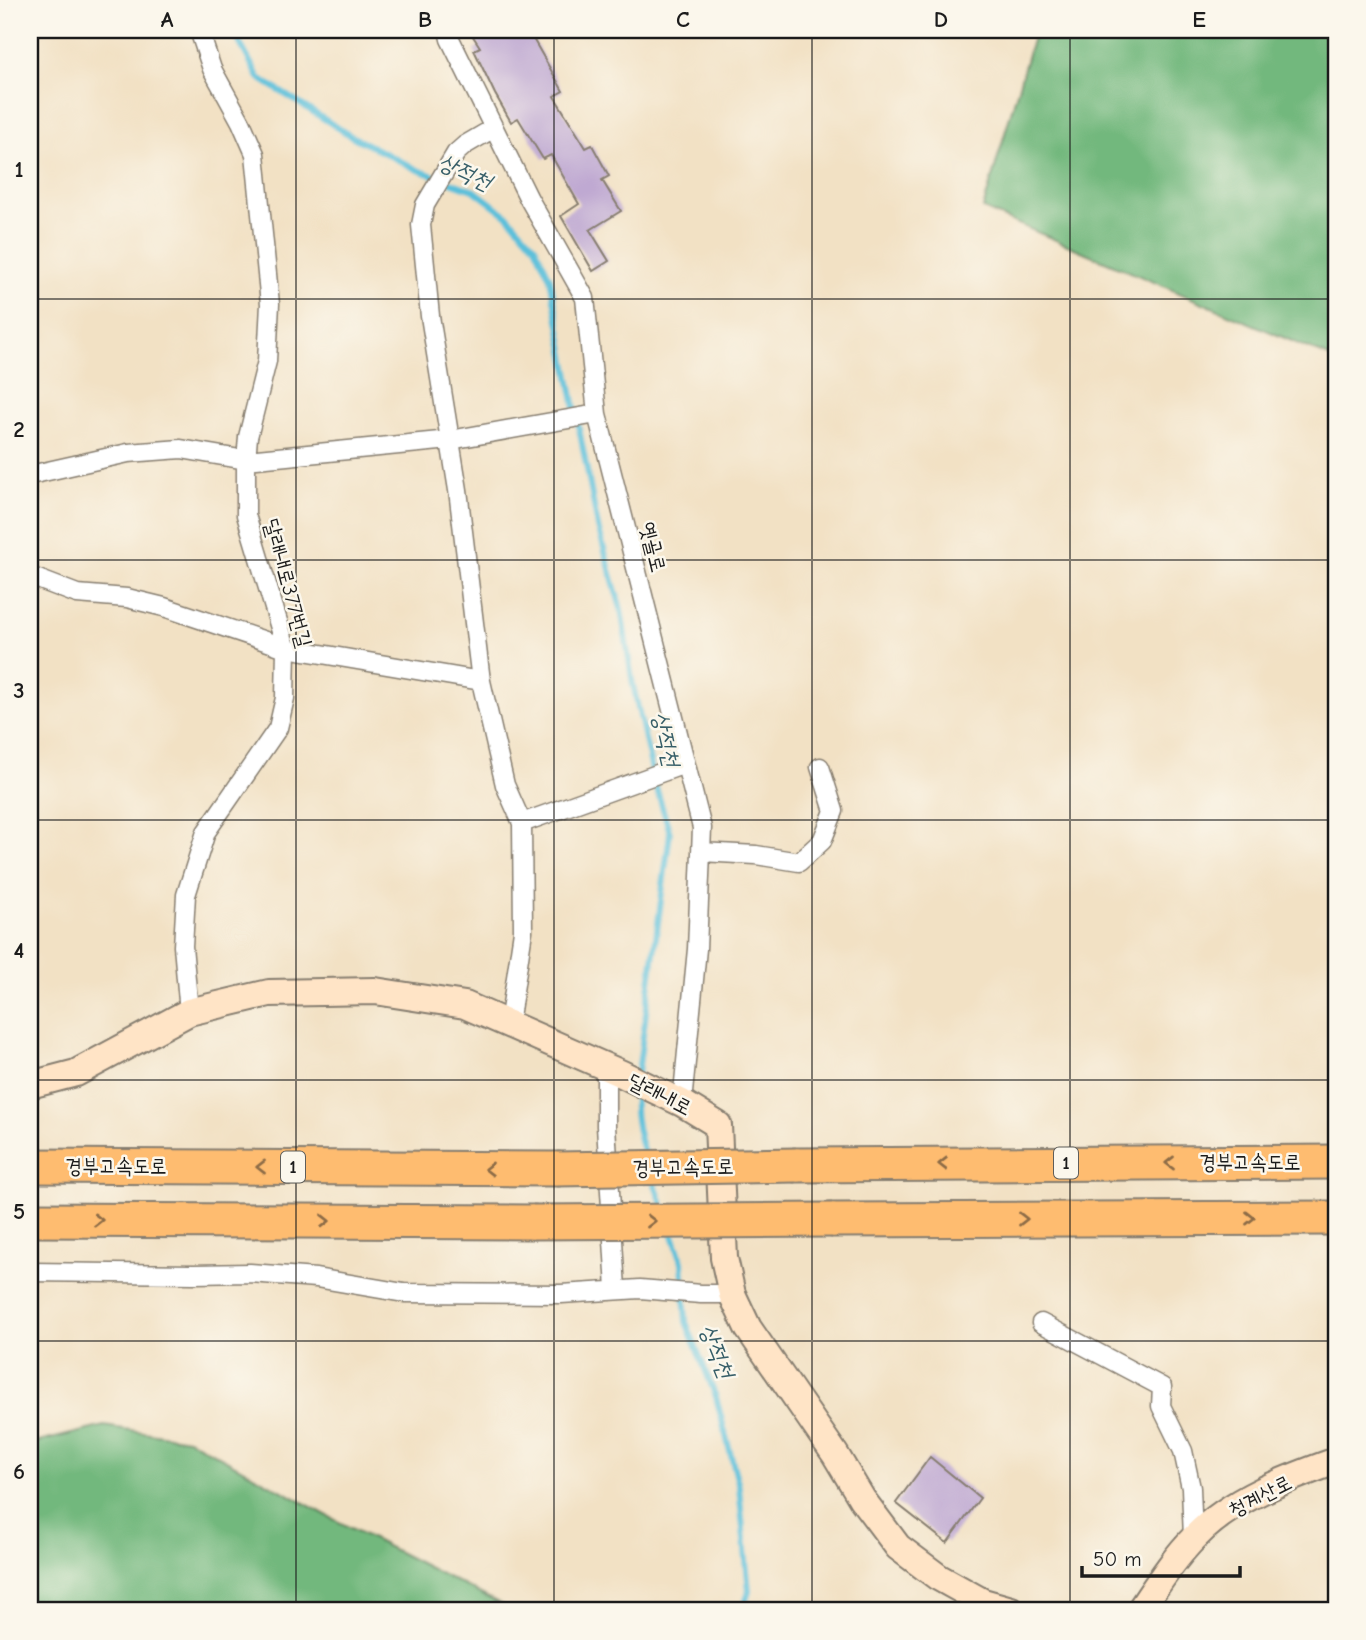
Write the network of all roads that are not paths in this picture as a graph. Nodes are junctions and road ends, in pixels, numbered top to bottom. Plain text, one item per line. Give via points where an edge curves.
1 (199, 30) edge
2 (448, 30) edge
3 (494, 128) junction
4 (597, 414) junction
5 (450, 440) junction
6 (246, 460) junction
7 (30, 475) edge
8 (30, 576) edge
9 (286, 648) junction
10 (481, 681) junction
11 (685, 764) junction
12 (820, 767) dead end
13 (522, 823) junction
14 (701, 852) junction
15 (189, 1012) junction
16 (509, 1024) junction
17 (614, 1070) junction
18 (30, 1085) edge
19 (671, 1098) junction
20 (1336, 1162) edge
21 (30, 1166) edge
22 (1336, 1218) edge
23 (30, 1220) edge
24 (30, 1272) edge
25 (616, 1289) junction
26 (732, 1294) junction
27 (1041, 1323) dead end
28 (1336, 1461) edge
29 (1194, 1538) junction
30 (1011, 1610) edge
31 (1140, 1610) edge

1 - 6 street, 달래내로377번길 via 212,69 255,154 270,304 267,361
2 - 3 street, 옛골로
3 - 4 street, 옛골로 via 585,298
3 - 5 street via 460,149 429,198 421,225
4 - 5 street
4 - 11 street, 옛골로
5 - 6 street
5 - 10 street
6 - 7 street via 181,449 149,451 96,458
6 - 9 street, 달래내로377번길 via 246,515
8 - 9 street via 77,594 164,607
9 - 10 street
9 - 15 street, 달래내로377번길 via 285,698 278,728 206,832 186,895 183,946
10 - 13 street via 505,785
11 - 13 street
11 - 14 street, 옛골로 via 702,828
12 - 14 street via 834,811 822,841 799,862
13 - 16 street via 523,931
14 - 19 street, 옛골로 via 697,949
15 - 16 street, 달래내로 via 269,993 375,991 464,1005
15 - 18 street, 달래내로 via 76,1073
16 - 17 street, 달래내로
17 - 19 street, 달래내로
17 - 25 street via 606,1126
19 - 26 street, 달래내로 via 718,1125 724,1258
20 -> 21 highway, 경부고속도로 / 1, bridge via 557,1169
23 -> 22 highway, bridge
24 - 25 street via 250,1273 316,1278 404,1293 561,1294
25 - 26 street
26 - 30 street, 달래내로 via 748,1328 898,1547 938,1577
27 - 29 street via 1162,1387 1161,1406 1183,1451 1191,1488
28 - 29 street, 청계산로 via 1240,1503
29 - 31 street, 청계산로

